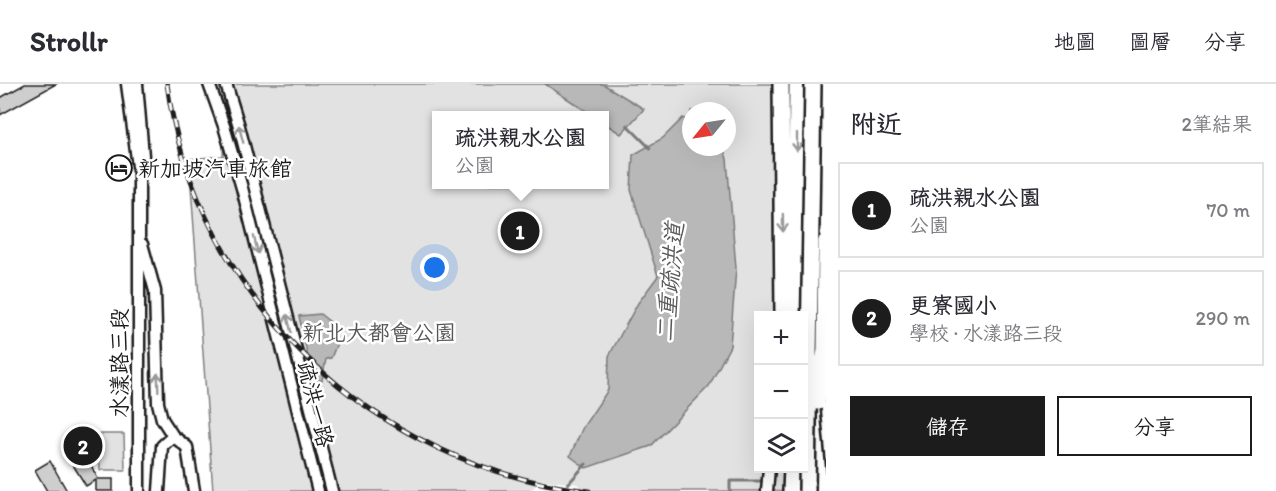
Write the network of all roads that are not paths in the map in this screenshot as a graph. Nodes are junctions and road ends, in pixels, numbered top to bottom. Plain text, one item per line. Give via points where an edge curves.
1 (127, 84) edge
2 (137, 84) edge
3 (209, 84) edge
4 (226, 84) edge
5 (782, 84) edge
6 (797, 84) edge
7 (813, 84) edge
8 (139, 174) junction
9 (139, 235) junction
10 (826, 241) edge
11 (783, 311) edge
12 (795, 311) edge
13 (808, 370) edge
14 (173, 436) junction
15 (769, 473) edge
16 (783, 473) edge
17 (792, 473) edge
18 (808, 487) edge
19 (139, 491) edge
20 (159, 491) edge
21 (195, 491) edge
22 (318, 491) edge
23 (332, 491) edge
24 (767, 491) edge
25 (783, 491) edge
26 (791, 491) edge
27 (822, 491) edge

1 - 8 street
2 - 8 street via 143,161
3 -> 22 street, 疏洪一路 via 242,188
23 -> 4 street, 疏洪一路
5 -> 11 highway
6 -> 12 highway
7 - 18 highway, bridge
8 - 9 street, 水漾路三段
14 -> 9 street via 162,419 159,403 155,291
9 - 19 street, 水漾路三段
10 - 18 highway, bridge via 825,350
13 - 27 street via 812,373
14 - 20 street via 162,446
14 - 21 street via 187,447
15 - 24 street
16 - 25 highway
17 - 26 highway

